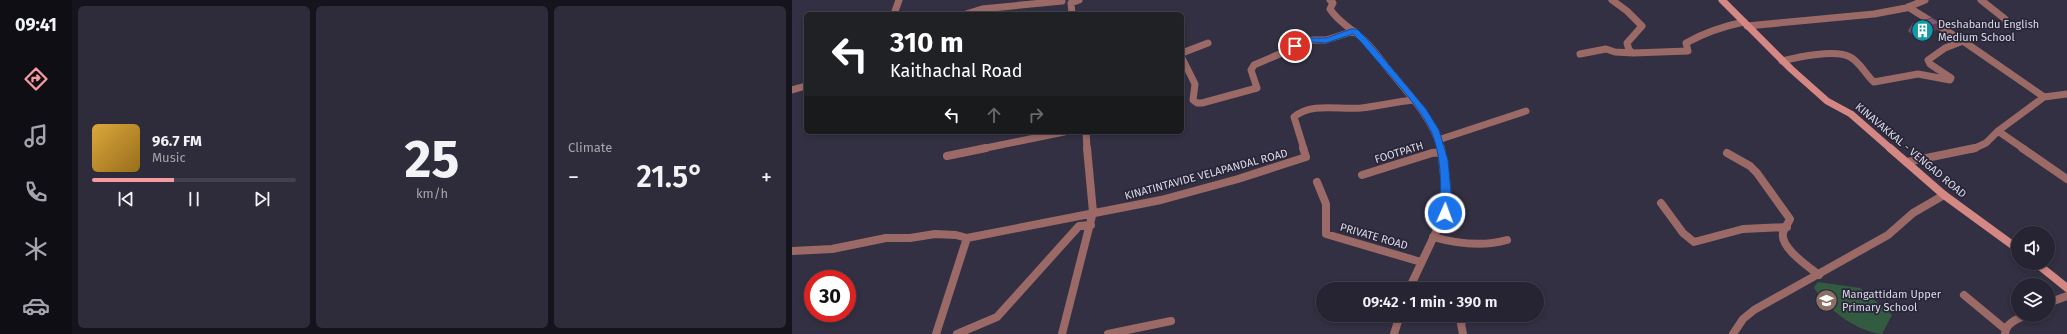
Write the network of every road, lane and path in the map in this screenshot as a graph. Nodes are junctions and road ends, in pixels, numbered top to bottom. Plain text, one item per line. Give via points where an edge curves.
1 (898, 0) edge
2 (1079, 0) edge
3 (1330, 0) edge
4 (1612, 0) edge
5 (1722, 0) edge
6 (1925, 0) edge
7 (1981, 0) edge
8 (1062, 1) edge
9 (1071, 2) junction
10 (1908, 7) junction
11 (895, 12) edge
12 (972, 12) edge
13 (1072, 12) edge
14 (2005, 19) dead end
15 (1746, 24) junction
16 (1354, 31) junction
17 (1963, 41) junction
18 (1208, 43) dead end
19 (1184, 52) edge
20 (1633, 53) junction
21 (1580, 54) dead end
22 (1782, 61) junction
23 (1184, 62) edge
24 (804, 87) edge
25 (792, 90) edge
26 (2067, 94) edge
27 (2044, 97) junction
28 (1413, 100) junction
29 (1526, 110) dead end
30 (1998, 131) junction
31 (1054, 134) edge
32 (1086, 134) edge
33 (1438, 140) junction
34 (1442, 152) junction
35 (1727, 153) dead end
36 (947, 156) dead end
37 (1907, 162) junction
38 (1362, 174) dead end
39 (2067, 179) edge
40 (1317, 182) dead end
41 (1944, 195) junction
42 (1661, 203) dead end
43 (1093, 212) junction
44 (1091, 225) junction
45 (1787, 227) junction
46 (1432, 237) junction
47 (967, 238) junction
48 (1507, 240) dead end
49 (2011, 244) edge
50 (792, 251) edge
51 (1421, 262) junction
52 (2045, 270) edge
53 (1819, 275) junction
54 (1412, 282) edge
55 (2067, 288) edge
56 (1964, 295) dead end
57 (2067, 296) edge
58 (2055, 300) edge
59 (1171, 321) dead end
60 (1398, 322) edge
61 (1462, 322) edge
62 (2013, 322) edge
63 (2005, 332) edge
64 (936, 334) edge
65 (957, 334) edge
66 (1062, 334) edge
67 (1108, 334) edge
68 (1394, 334) edge
69 (1462, 334) edge
70 (1733, 334) edge

1 - 11 street
2 - 9 street
3 - 16 street via 1333,3 1330,8 1334,16
4 - 20 street via 1642,26 1627,43
5 - 15 main road, KINAVAKKAL - VENGAD ROAD
6 - 10 street
7 - 14 street
8 - 9 street
8 - 12 street
9 - 13 street
10 - 15 street via 1874,14
10 - 17 street
15 - 20 street via 1694,38 1686,43 1688,50 1682,52
15 - 22 main road, KINAVAKKAL - VENGAD ROAD
16 - 23 street via 1326,40 1312,40 1254,65 1251,70 1257,88 1202,103 1193,100 1195,84
16 - 28 street
17 - 22 street via 1945,48 1928,60 1951,78 1950,80 1918,74 1874,82 1851,57 1844,55 1806,56
17 - 27 street
18 - 19 street
20 - 21 street via 1606,49
22 - 37 main road, KINAVAKKAL - VENGAD ROAD via 1827,101 1852,114
24 - 25 street
26 - 27 street
27 - 30 street
28 - 33 street via 1431,124
28 - 43 street, KINATINTAVIDE VELAPANDAL ROAD via 1360,108 1321,108 1298,114 1294,117 1306,157 1161,200
29 - 33 street
30 - 37 street via 1986,144 1973,149
30 - 39 street
31 - 36 street
32 - 43 street
33 - 34 street
34 - 38 street, FOOTPATH
34 - 46 street via 1446,192 1445,213
35 - 45 street via 1758,173 1790,219
37 - 41 main road, KINAVAKKAL - VENGAD ROAD
40 - 51 street, PRIVATE ROAD via 1326,204 1326,234
41 - 49 main road, KINAVAKKAL - VENGAD ROAD
41 - 53 street via 1913,213 1888,235
42 - 45 street via 1683,233 1694,242 1743,229
43 - 44 street
43 - 47 street
44 - 65 street via 1079,226 997,317
44 - 66 street
45 - 53 street via 1782,239 1797,257
46 - 48 street via 1457,244 1496,243
46 - 51 street
47 - 50 street via 935,234 886,238 832,249
47 - 64 street
51 - 54 street
52 - 55 main road
53 - 70 street via 1754,310 1742,319
56 - 63 street
57 - 58 street
59 - 67 street
60 - 68 street
61 - 69 street
62 - 63 street

